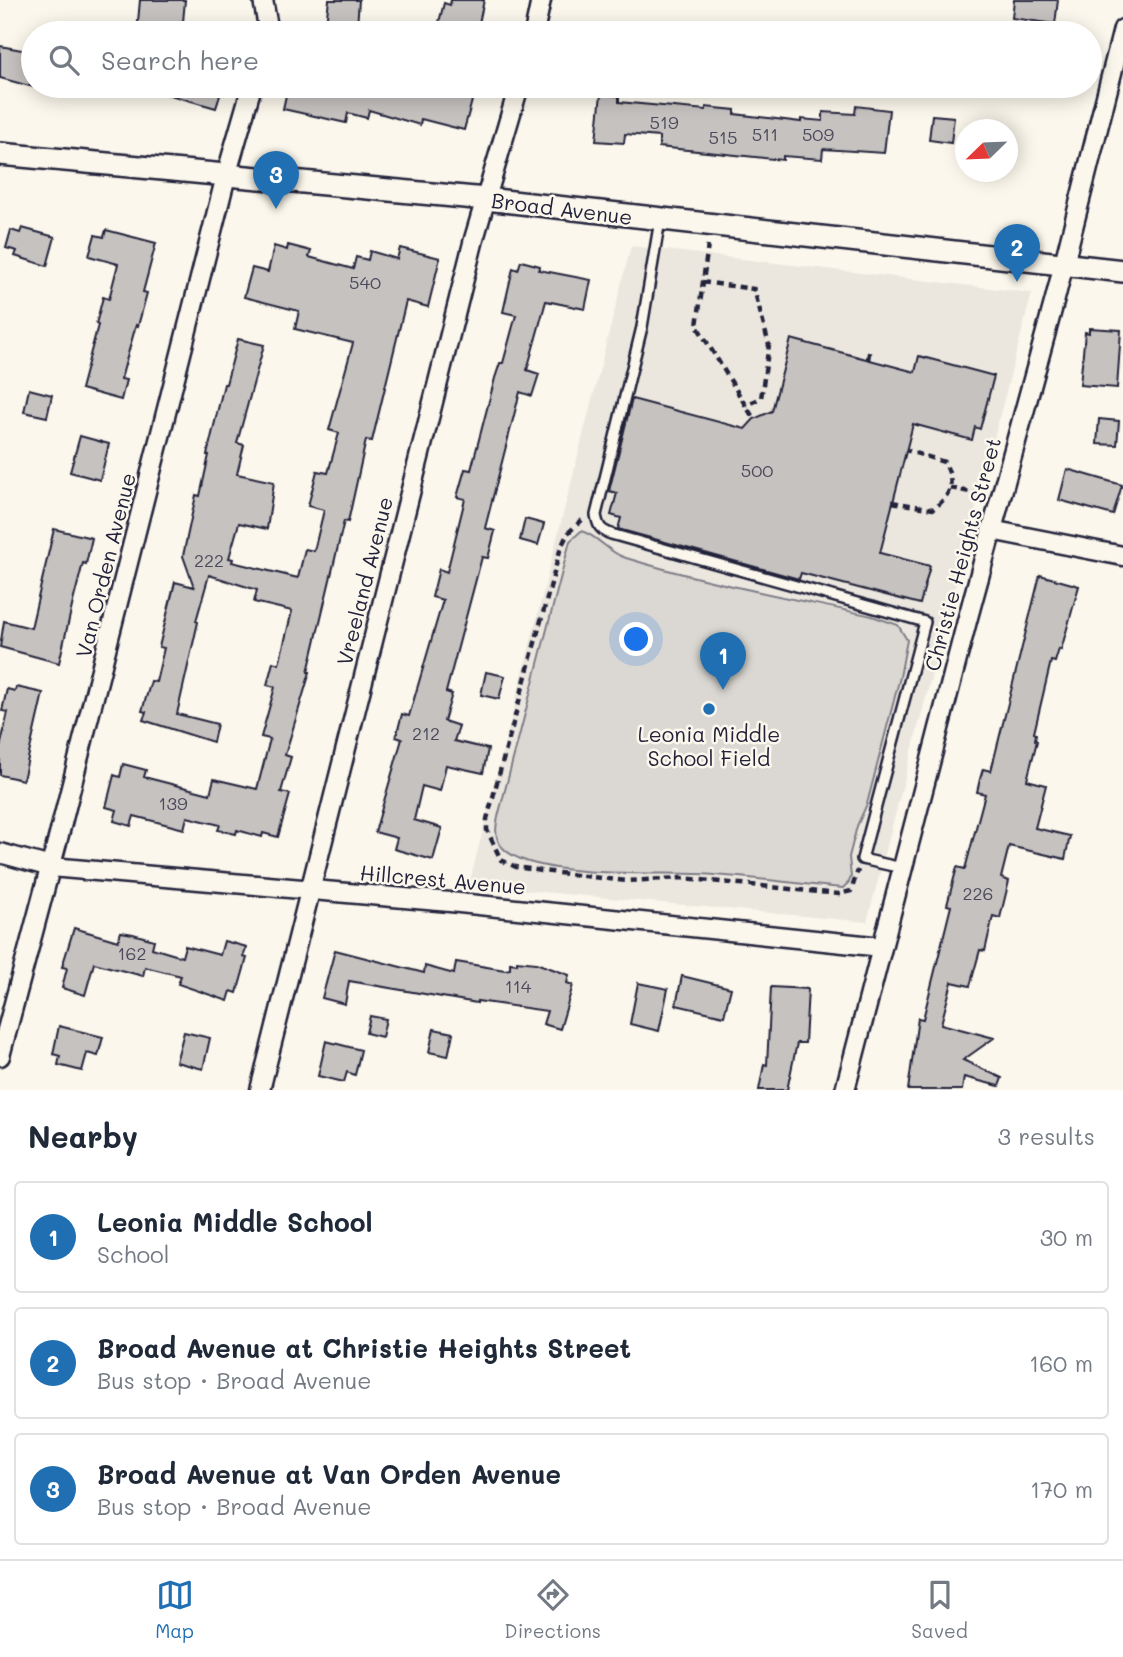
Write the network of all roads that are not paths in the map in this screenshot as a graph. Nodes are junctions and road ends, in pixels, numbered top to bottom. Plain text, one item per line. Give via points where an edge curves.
1 (263, 0) edge
2 (541, 0) edge
3 (267, 21) edge
4 (537, 21) edge
5 (1123, 29) edge
6 (249, 98) edge
7 (515, 98) edge
8 (0, 154) edge
9 (226, 176) junction
10 (486, 199) junction
11 (660, 220) junction
12 (1064, 264) junction
13 (1123, 271) edge
14 (991, 530) junction
15 (1123, 556) edge
16 (0, 853) edge
17 (51, 867) junction
18 (902, 868) junction
19 (310, 890) junction
20 (882, 947) junction
21 (0, 1056) edge
22 (260, 1090) edge
23 (845, 1090) edge

1 - 3 street
2 - 4 street
5 - 12 street, Christie Heights Street
6 - 9 street, Van Orden Avenue
7 - 10 street, Vreeland Avenue
8 - 9 street, Broad Avenue
9 - 10 street, Broad Avenue
9 - 17 street, Van Orden Avenue
10 - 11 street, Broad Avenue
10 - 19 street, Vreeland Avenue
11 - 12 street, Broad Avenue
11 - 18 lane via 642,327 596,515 598,525 611,534 925,622 862,859
12 - 13 street, Broad Avenue
12 - 14 street, Christie Heights Street
14 - 15 street
14 - 18 street, Christie Heights Street
16 - 17 street, Hillcrest Avenue
17 - 19 street, Hillcrest Avenue
17 - 21 street, Van Orden Avenue
18 - 20 street, Christie Heights Street
19 - 20 street, Hillcrest Avenue
19 - 22 street, Vreeland Avenue
20 - 23 street, Christie Heights Street

